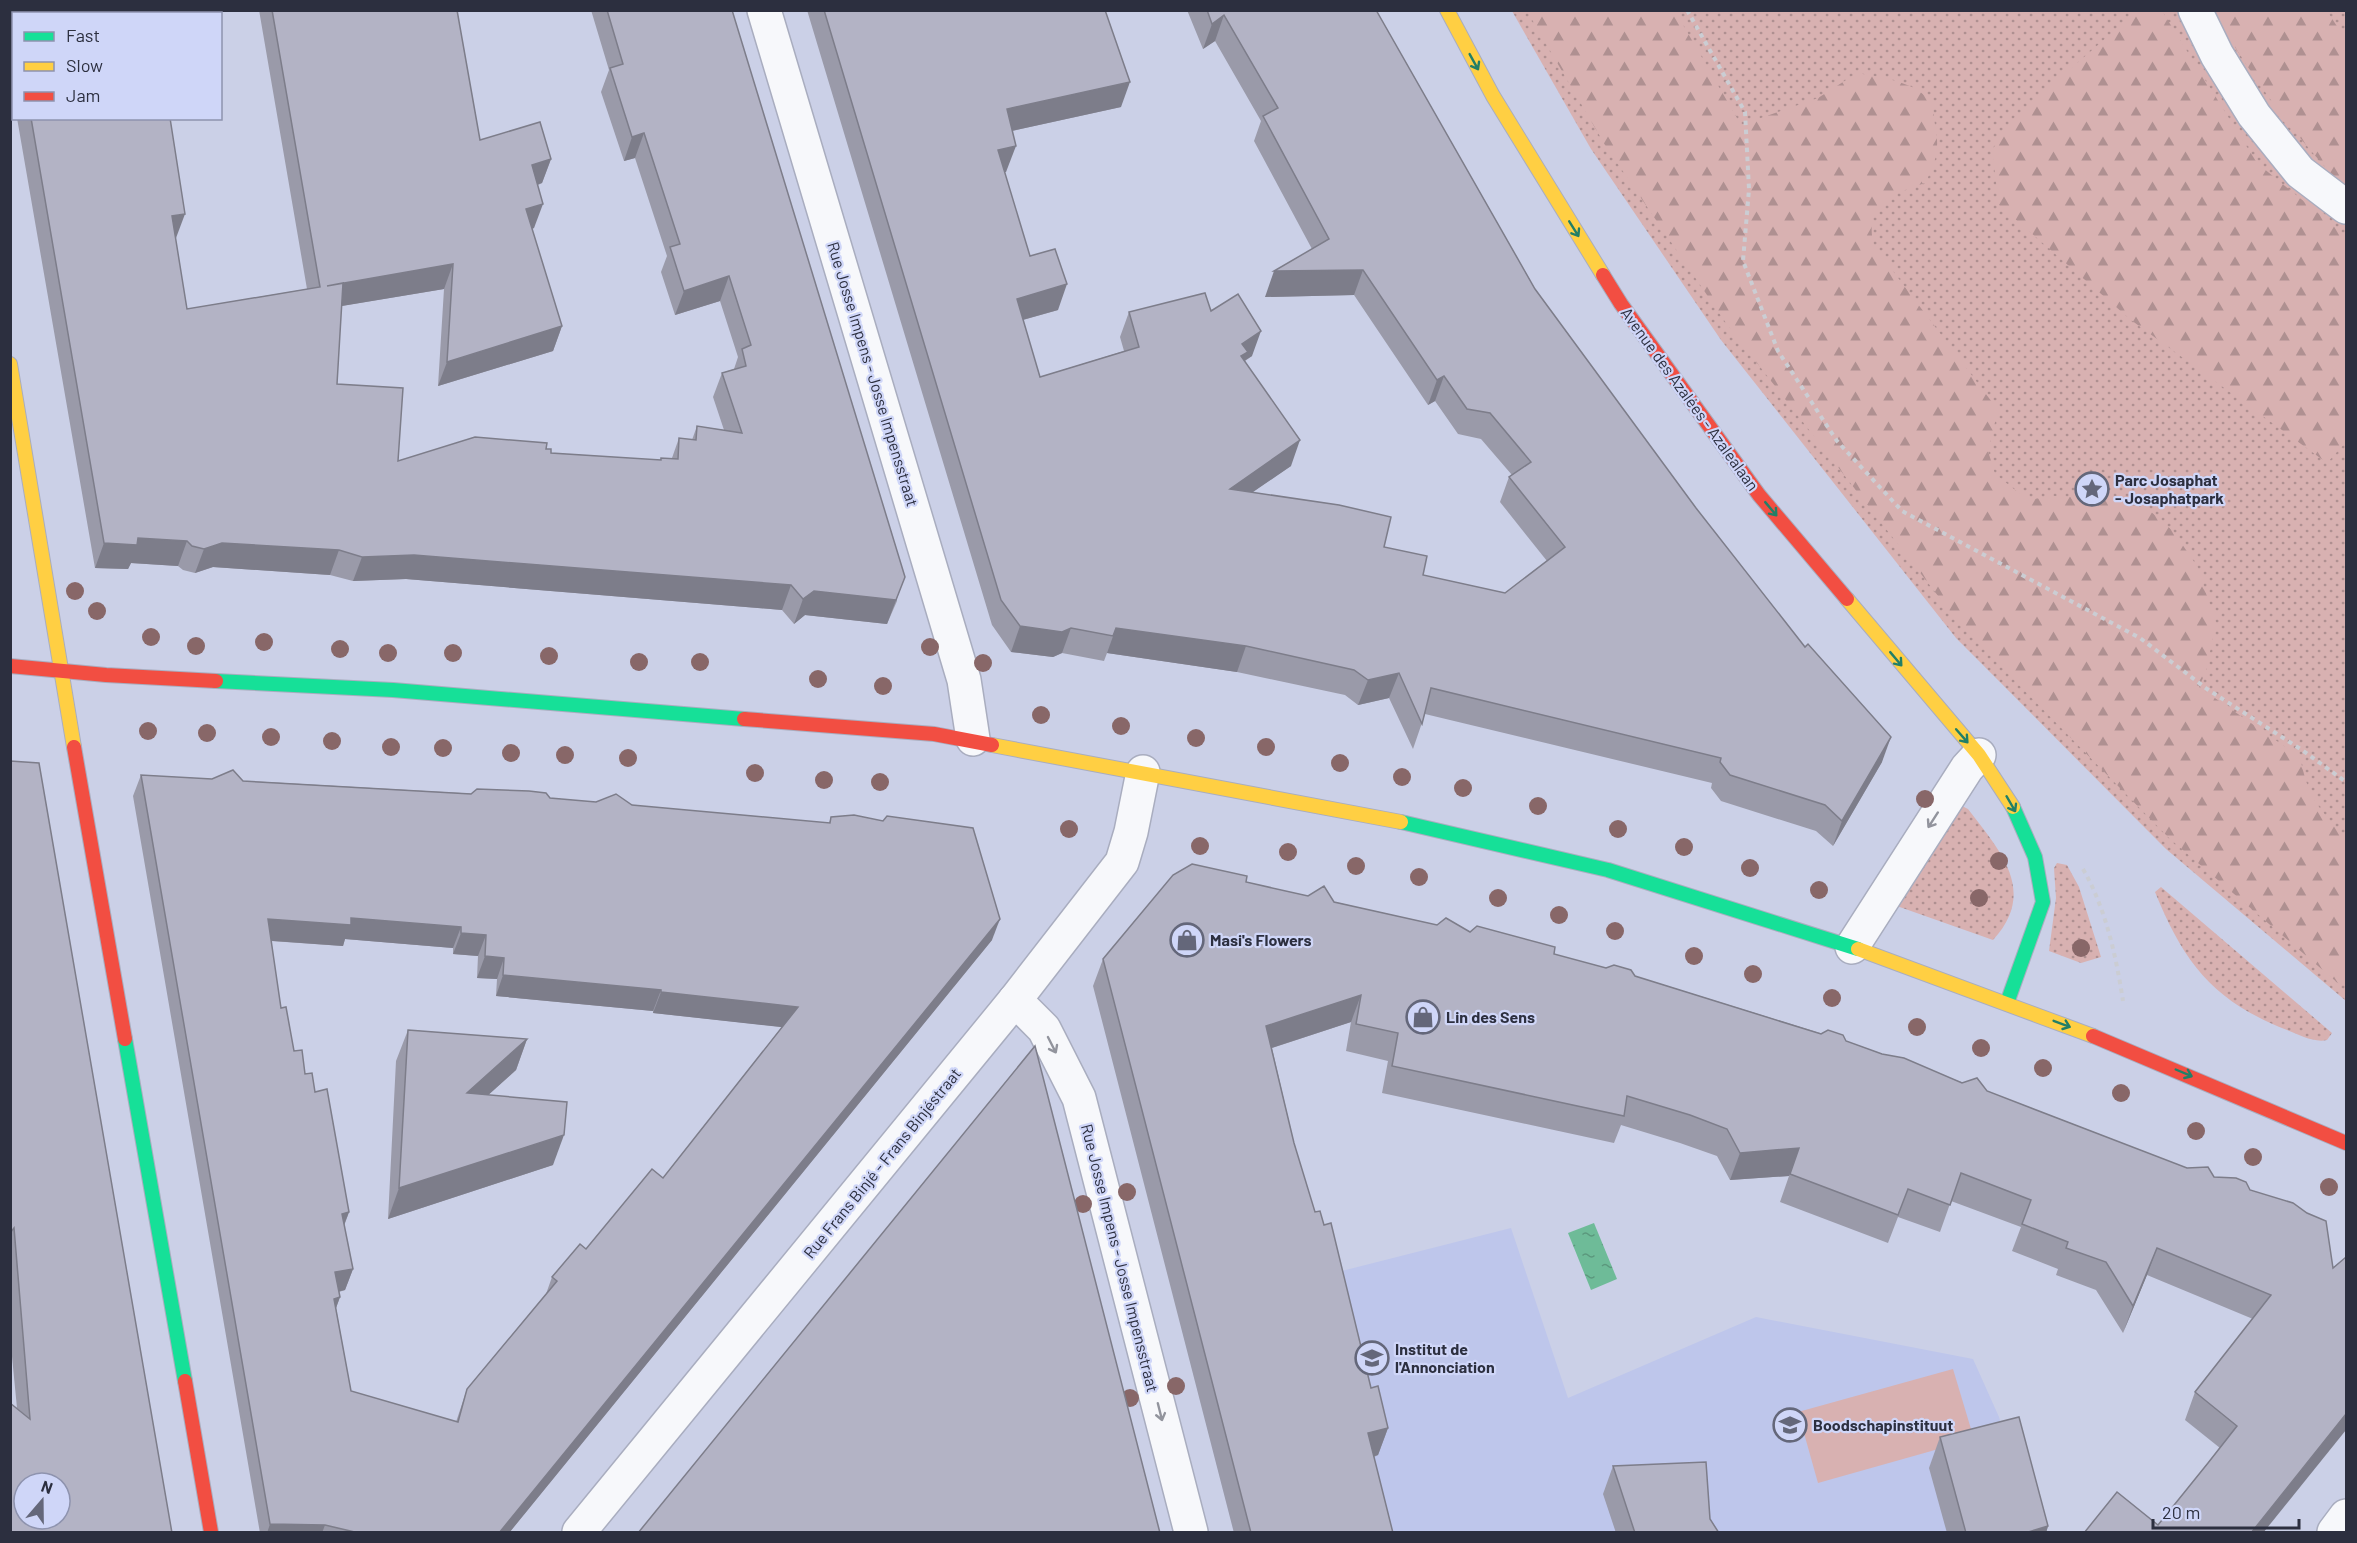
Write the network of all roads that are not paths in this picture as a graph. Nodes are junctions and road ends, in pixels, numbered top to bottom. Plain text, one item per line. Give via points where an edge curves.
1 (764, 10) edge
2 (1446, 10) edge
3 (2195, 10) edge
4 (2346, 207) edge
5 (10, 363) edge
6 (10, 666) edge
7 (61, 671) junction
8 (973, 739) junction
9 (1979, 755) junction
10 (1143, 772) junction
11 (1852, 947) junction
12 (1015, 1000) junction
13 (2007, 1003) junction
14 (2346, 1143) edge
15 (2346, 1516) edge
16 (211, 1533) edge
17 (579, 1533) edge
18 (1191, 1533) edge
19 (2334, 1533) edge

1 - 8 street, Rue Josse Impens - Josse Impensstraat via 964,680
2 -> 9 street, Avenue des Azalées - Azalealaan via 1493,96 1621,304 1759,495
3 - 4 street via 2254,115 2300,172
5 - 7 street
6 - 7 street
7 - 8 street via 393,690
7 - 16 street
8 - 10 street
9 -> 11 street
9 -> 13 street, Avenue des Azalées - Azalealaan via 2013,806 2035,857 2043,902
10 - 11 street via 1381,817 1608,870
10 - 12 street, Rue Frans Binjé - Frans Binjéstraat via 1122,862
11 - 13 street
12 - 17 street, Rue Frans Binjé - Frans Binjéstraat
12 -> 18 street, Rue Josse Impens - Josse Impensstraat via 1044,1029 1079,1098
13 -> 14 street via 2130,1050
15 - 19 street

